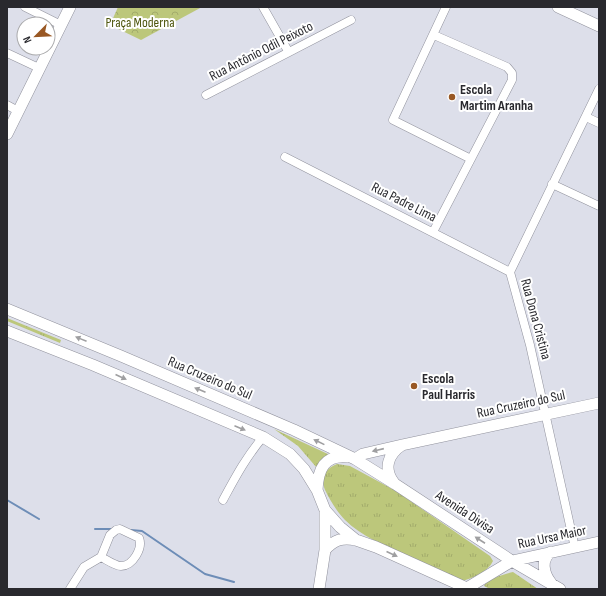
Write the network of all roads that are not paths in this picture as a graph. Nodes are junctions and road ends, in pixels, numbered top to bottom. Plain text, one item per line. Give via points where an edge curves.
1 (25, 7) edge
2 (70, 7) edge
3 (263, 7) edge
4 (446, 7) edge
5 (558, 7) edge
6 (351, 20) dead end
7 (60, 25) junction
8 (599, 26) edge
9 (434, 35) junction
10 (288, 51) junction
11 (7, 53) edge
12 (39, 68) junction
13 (599, 89) edge
14 (206, 95) dead end
15 (7, 105) edge
16 (18, 111) junction
17 (586, 116) junction
18 (599, 123) edge
19 (7, 134) edge
20 (285, 157) dead end
21 (471, 159) junction
22 (552, 184) junction
23 (599, 206) edge
24 (433, 232) junction
25 (510, 272) junction
26 (7, 309) edge
27 (7, 331) edge
28 (599, 403) edge
29 (545, 414) junction
30 (262, 437) junction
31 (402, 445) junction
32 (355, 459) junction
33 (395, 484) junction
34 (317, 490) junction
35 (223, 500) dead end
36 (325, 510) junction
37 (356, 540) junction
38 (599, 542) edge
39 (575, 548) junction
40 (325, 550) junction
41 (551, 552) junction
42 (101, 557) junction
43 (512, 561) junction
44 (556, 586) edge
45 (70, 589) edge
46 (319, 589) edge
47 (468, 589) edge

1 - 7 street
2 - 7 main road
3 - 10 street
4 - 9 street
5 - 8 main road
6 - 10 street, Rua Antônio Odil Peixoto
7 - 12 main road
9 - 21 street via 393,120
9 - 21 street via 507,68 512,73 512,80
10 - 14 street, Rua Antônio Odil Peixoto
11 - 12 street
12 - 16 main road
13 - 17 street, Rua Dona Cristina
15 - 16 street
16 - 19 main road
17 - 18 street
17 - 22 street, Rua Dona Cristina
20 - 24 street, Rua Padre Lima
21 - 24 street
22 - 23 street
22 - 25 street, Rua Dona Cristina
24 - 25 street, Rua Padre Lima
25 - 29 street, Rua Dona Cristina
32 -> 26 main road, Rua Cruzeiro do Sul via 294,430
27 -> 30 main road
28 - 29 main road, Rua Cruzeiro do Sul
29 - 31 main road, Rua Cruzeiro do Sul
29 - 39 street, Rua Dona Cristina
30 - 34 main road via 290,454 304,469
30 - 35 street via 249,453
31 -> 32 main road, Rua Cruzeiro do Sul via 363,454
31 - 33 main road via 391,455 388,462 390,478
32 - 33 main road, Avenida Divisa
32 - 34 main road via 331,459 320,471
43 -> 33 main road, Avenida Divisa
34 - 36 main road
36 - 37 main road
36 - 40 main road
37 - 40 main road via 343,538
37 -> 47 main road
38 - 39 main road, Rua Ursa Maior
39 - 41 main road, Rua Ursa Maior
40 - 46 main road
41 - 43 main road, Rua Ursa Maior
41 - 44 main road via 546,557 544,570
42 - 42 street via 110,535 116,530 120,529 139,538 140,548 132,562 120,566
42 - 45 street via 84,567
43 - 44 main road, Avenida Divisa
43 - 47 main road, Rua Ursa Maior

